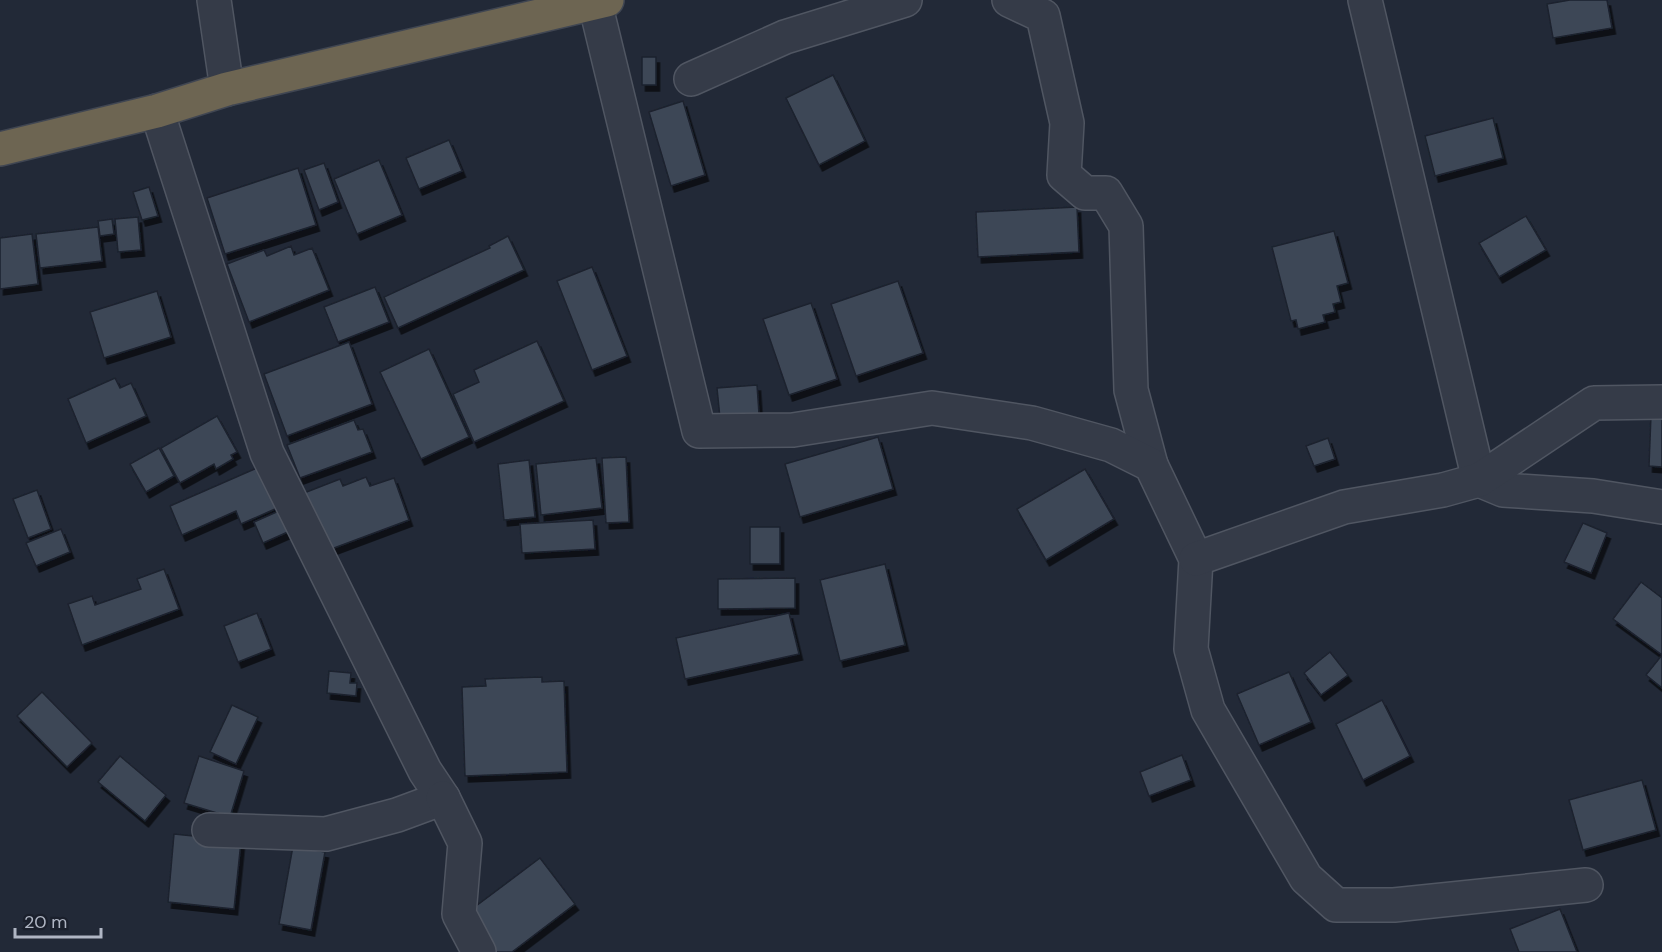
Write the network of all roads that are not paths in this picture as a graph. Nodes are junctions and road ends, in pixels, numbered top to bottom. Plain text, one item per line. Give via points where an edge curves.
1 (214, 0) edge
2 (904, 0) edge
3 (1009, 0) edge
4 (1365, 0) edge
5 (601, 1) edge
6 (691, 79) dead end
7 (227, 89) junction
8 (157, 111) junction
9 (0, 148) edge
10 (1662, 402) edge
11 (1151, 465) junction
12 (1479, 480) junction
13 (1662, 507) edge
14 (1196, 559) junction
15 (443, 798) junction
16 (209, 830) dead end
17 (1586, 885) dead end
18 (479, 952) edge

1 - 7 street
2 - 6 street via 784,37
3 - 11 street via 1043,16 1067,123 1064,176 1085,193 1106,193 1126,226 1131,390
4 - 12 street
5 - 7 highway
5 - 11 street via 699,431 794,430 932,408 1032,423 1111,445
7 - 8 highway
8 - 9 highway
8 - 15 street via 267,453 425,771
10 - 12 street via 1594,403
11 - 14 street
12 - 13 street via 1503,490 1593,496
12 - 14 street via 1344,507
14 - 17 street via 1191,649 1208,710 1306,878 1336,905 1394,905
15 - 16 street via 326,834
15 - 18 street via 465,843 459,914

